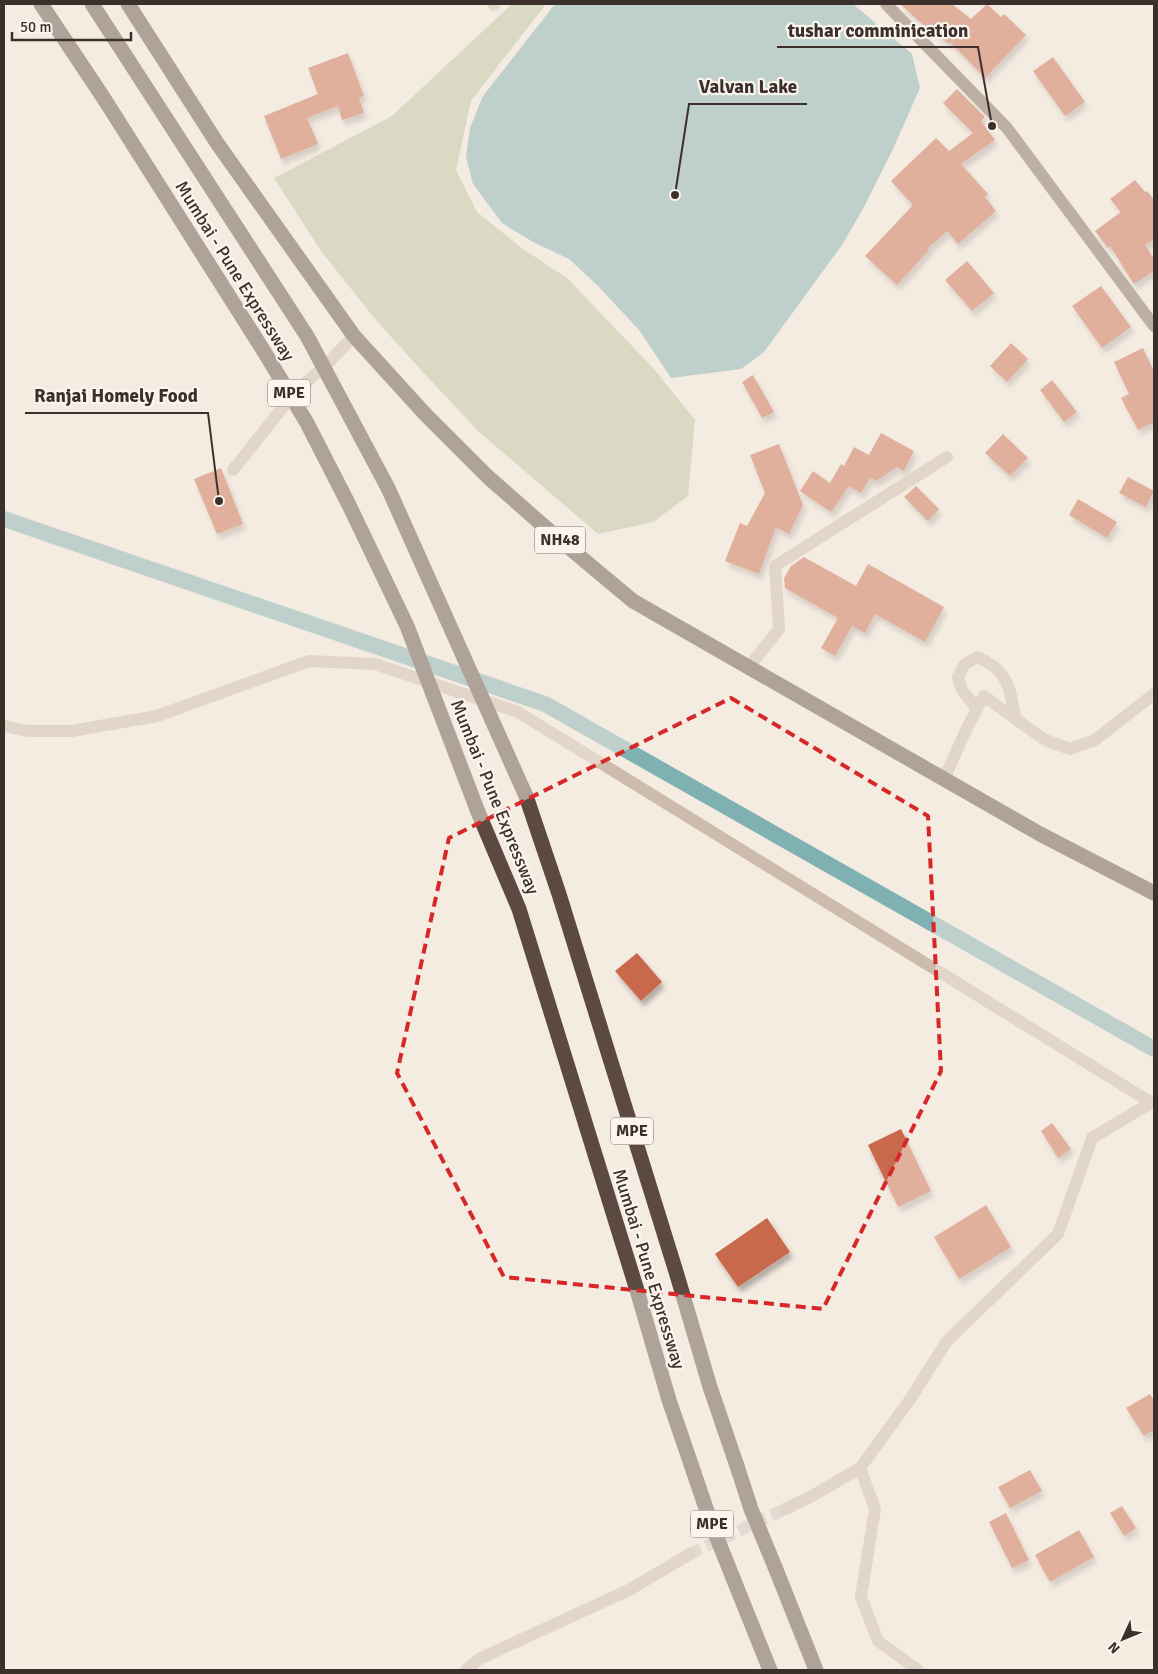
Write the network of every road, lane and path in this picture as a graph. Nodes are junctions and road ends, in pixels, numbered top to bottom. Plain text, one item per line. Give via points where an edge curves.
1 (40, 4) edge
2 (92, 4) edge
3 (128, 4) edge
4 (886, 4) edge
5 (1154, 326) edge
6 (354, 336) junction
7 (947, 457) dead end
8 (233, 470) dead end
9 (749, 667) junction
10 (1154, 694) edge
11 (977, 709) junction
12 (1016, 720) junction
13 (4, 726) edge
14 (944, 779) junction
15 (1154, 893) edge
16 (1153, 1102) edge
17 (860, 1468) junction
18 (785, 1509) tunnel mouth
19 (690, 1554) tunnel mouth
20 (466, 1670) edge
21 (770, 1670) edge
22 (816, 1670) edge
23 (918, 1670) edge

1 - 21 highway, Mumbai - Pune Expressway / MPE, bridge via 103,97 265,353 307,424 408,626 478,812 519,909 669,1400 711,1524
2 - 22 highway, Mumbai - Pune Expressway / MPE, bridge via 307,336 388,488 526,796 560,894 736,1466
3 - 6 highway, NH48 via 217,143
4 - 5 main road via 1006,128
6 - 8 street via 295,392
6 - 9 highway, NH48 via 474,464 561,541 633,601
7 - 9 street via 775,566 779,629
9 - 14 highway, NH48
10 - 12 street via 1095,740 1070,750 1045,740
11 - 12 street via 984,696
11 - 12 street via 962,690 958,677 964,665 977,657 992,663 1006,678
11 - 14 street
13 - 16 street via 27,731 72,731 157,716 309,661 376,664 518,712
14 - 15 highway, NH48 via 1040,834
16 - 17 street via 1092,1138 1058,1234 947,1341 909,1401
17 - 18 street
17 - 23 street via 875,1509 861,1596 878,1641
19 - 20 street via 629,1590 479,1659

